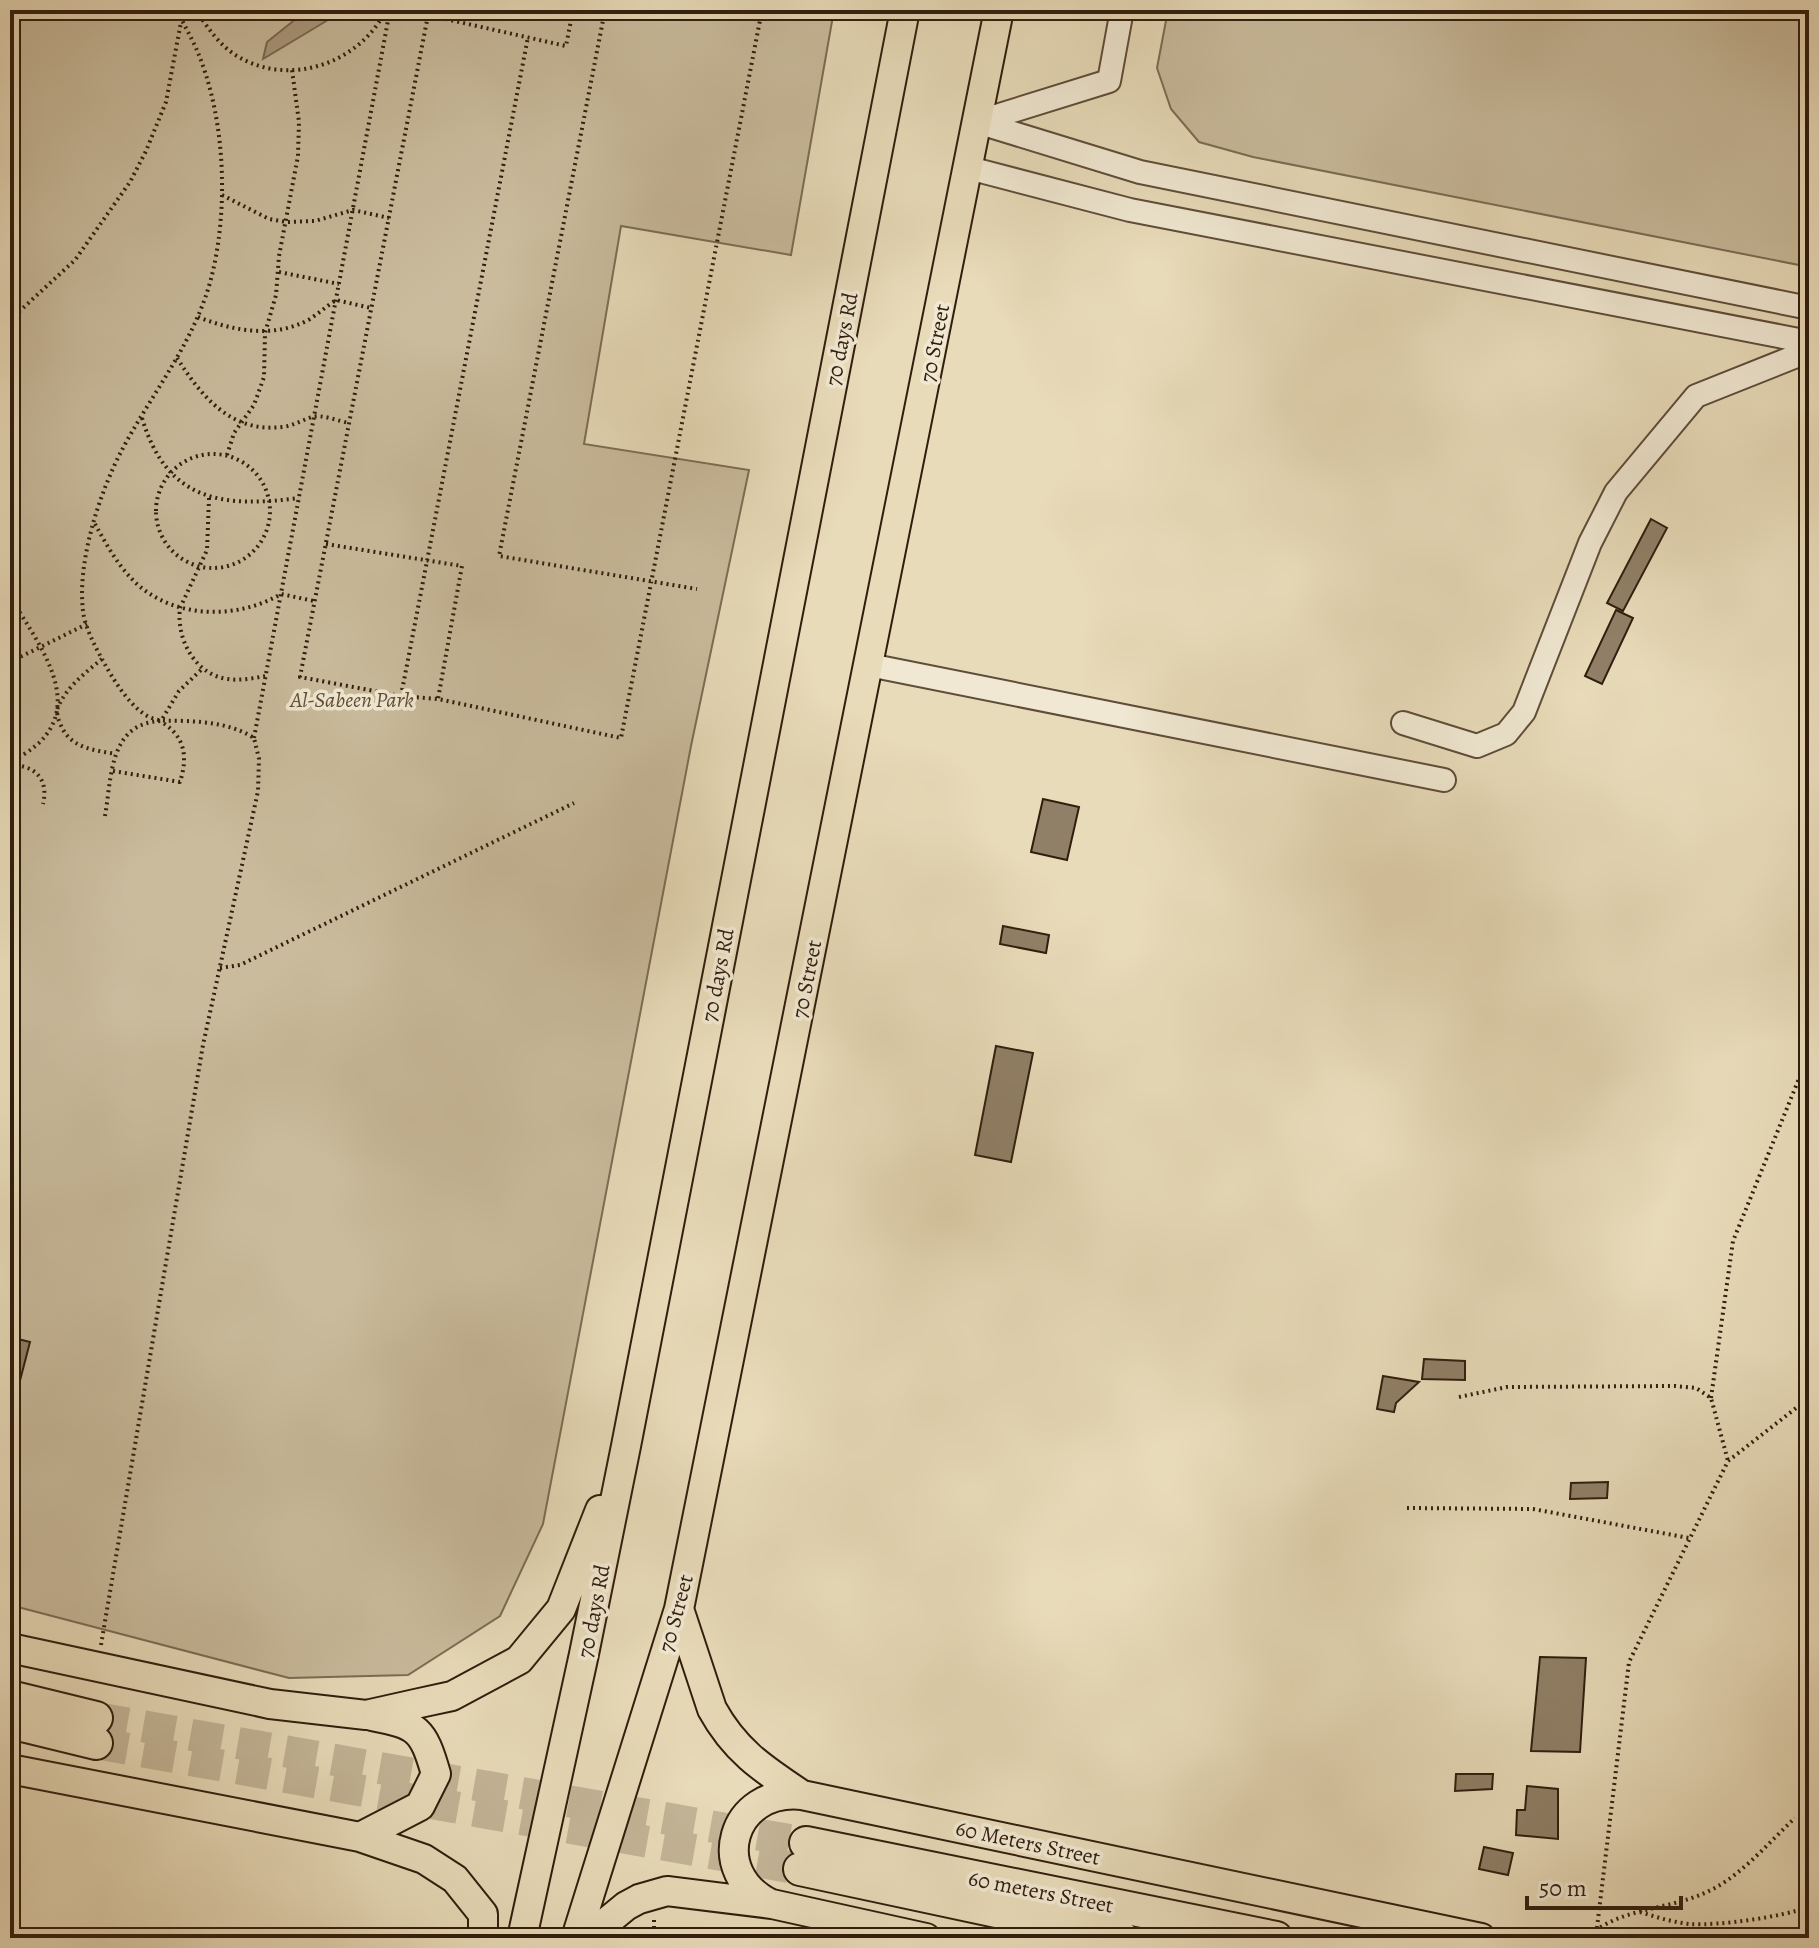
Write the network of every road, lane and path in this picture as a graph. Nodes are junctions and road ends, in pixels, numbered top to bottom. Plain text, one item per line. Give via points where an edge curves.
1 (177, 10) edge
2 (196, 10) edge
3 (388, 10) edge
4 (573, 10) edge
5 (605, 10) edge
6 (762, 10) edge
7 (905, 10) edge
8 (999, 10) edge
9 (1122, 10) edge
10 (428, 12) edge
11 (182, 20) junction
12 (528, 37) junction
13 (292, 70) junction
14 (977, 122) junction
15 (969, 168) junction
16 (222, 195) junction
17 (353, 210) junction
18 (389, 218) junction
19 (287, 222) junction
20 (279, 272) junction
21 (339, 284) junction
22 (336, 300) junction
23 (371, 308) junction
24 (1809, 308) edge
25 (198, 317) junction
26 (10, 320) edge
27 (265, 333) junction
28 (1809, 342) edge
29 (1809, 351) edge
30 (177, 358) junction
31 (142, 416) junction
32 (315, 416) junction
33 (242, 422) junction
34 (349, 423) junction
35 (227, 455) junction
36 (172, 472) junction
37 (209, 498) junction
38 (299, 498) junction
39 (269, 502) junction
40 (95, 523) junction
41 (326, 544) junction
42 (427, 561) junction
43 (200, 566) junction
44 (652, 581) junction
45 (697, 589) dead end
46 (281, 594) junction
47 (10, 597) edge
48 (314, 601) junction
49 (180, 608) junction
50 (87, 624) junction
51 (40, 647) junction
52 (102, 659) junction
53 (10, 662) edge
54 (869, 665) junction
55 (203, 668) junction
56 (266, 676) junction
57 (401, 696) junction
58 (438, 699) junction
59 (57, 708) junction
60 (161, 721) junction
61 (1403, 723) dead end
62 (254, 738) junction
63 (116, 754) junction
64 (10, 763) edge
65 (113, 771) junction
66 (1444, 780) dead end
67 (574, 803) dead end
68 (43, 804) dead end
69 (105, 816) dead end
70 (220, 968) junction
71 (1809, 1054) edge
72 (1459, 1397) dead end
73 (1711, 1398) junction
74 (1809, 1398) edge
75 (626, 1446) junction
76 (1728, 1461) junction
77 (1407, 1508) dead end
78 (1689, 1538) junction
79 (679, 1609) junction
80 (10, 1648) edge
81 (96, 1668) junction
82 (10, 1697) edge
83 (366, 1715) junction
84 (10, 1722) edge
85 (10, 1769) edge
86 (802, 1795) junction
87 (1795, 1818) dead end
88 (360, 1837) junction
89 (772, 1904) junction
90 (1809, 1907) edge
91 (1637, 1912) junction
92 (1597, 1928) junction
93 (483, 1938) edge
94 (522, 1938) edge
95 (576, 1938) edge
96 (587, 1938) edge
97 (926, 1938) edge
98 (1122, 1938) edge
99 (1276, 1938) edge
100 (1481, 1938) edge
101 (1586, 1938) edge

1 - 11 path
2 - 13 path via 236,56
3 - 13 path via 355,48 316,68
3 - 17 path
4 - 12 path via 566,46
5 - 44 path via 499,556
6 - 44 path
7 - 75 main road, 70 days Rd
8 - 14 main road, 70 Street
9 - 14 street via 1109,81
10 - 12 path
10 - 18 path
11 - 16 path via 206,78 222,159
11 - 26 path via 166,102 130,182 75,260
12 - 42 path
13 - 19 path via 298,156
14 - 15 main road, 70 Street
14 - 24 street via 1140,172
15 - 28 street via 1130,210
15 - 54 main road, 70 Street
16 - 19 path via 269,219
16 - 25 path via 213,273
17 - 18 path
17 - 19 path via 315,221
17 - 21 path
18 - 23 path
19 - 20 path
20 - 21 path
20 - 27 path
21 - 22 path
22 - 23 path
22 - 27 path via 310,319
22 - 32 path
23 - 34 path
25 - 27 path via 222,327
25 - 30 path
27 - 33 path via 264,377
29 - 61 street via 1696,396 1616,492 1590,543 1524,712 1506,734 1477,746
30 - 31 path
30 - 33 path via 214,407
31 - 36 path via 157,453
31 - 40 path via 105,489
32 - 33 path via 283,427
32 - 34 path
32 - 38 path
33 - 35 path
34 - 41 path
35 - 36 path via 205,454
35 - 39 path via 258,476
36 - 37 path
36 - 43 path via 161,485 155,509 161,537 178,557
37 - 39 path
37 - 43 path via 207,550
38 - 39 path
38 - 46 path
39 - 43 path via 263,538 245,558 222,567
40 - 49 path via 130,578
40 - 50 path via 84,566
41 - 42 path
41 - 48 path
42 - 57 path
42 - 58 path via 462,566
43 - 49 path
44 - 45 path
44 - 58 path via 621,738
46 - 48 path
46 - 49 path via 237,611
46 - 56 path
47 - 51 path
48 - 57 path via 300,677
49 - 55 path via 184,642
50 - 51 path
50 - 52 path
51 - 53 path
51 - 59 path via 54,674
52 - 59 path
52 - 60 path via 144,714
54 - 66 street
54 - 79 main road, 70 Street
55 - 56 path via 227,679
55 - 60 path via 179,691
56 - 62 path
57 - 58 path
59 - 63 path via 58,720 74,743
59 - 64 path via 33,748
60 - 62 path via 239,729
60 - 63 path via 135,726
60 - 65 path via 183,745 180,782
62 - 70 path via 258,791
63 - 65 path
64 - 68 path via 35,771 42,779
65 - 69 path
67 - 70 path via 240,965
70 - 81 path
71 - 73 path via 1733,1241
72 - 73 path via 1507,1387 1675,1386 1696,1388
73 - 76 path
74 - 76 path
75 - 83 main road via 561,1609 519,1660 452,1696
75 - 94 main road, 70 days Rd
76 - 78 path
77 - 78 path via 1533,1509
78 - 92 path via 1629,1662
79 - 86 main road, 60 Meters Street via 712,1709 730,1738 755,1763
79 - 95 main road, 70 Street
80 - 81 main road
81 - 83 main road via 270,1704
82 - 84 highway via 96,1730
83 - 88 main road via 402,1721 426,1739 436,1774 420,1806
85 - 88 main road
86 - 89 main road via 761,1802 735,1835 740,1877
86 - 100 main road, 60 Meters Street
87 - 91 path via 1712,1889
88 - 93 main road via 424,1859 455,1879 483,1914
89 - 96 main road via 681,1891 653,1894 626,1906
89 - 97 main road
90 - 91 path via 1703,1924
91 - 92 path
92 - 101 path
98 - 99 highway, 60 meters Street via 803,1856

